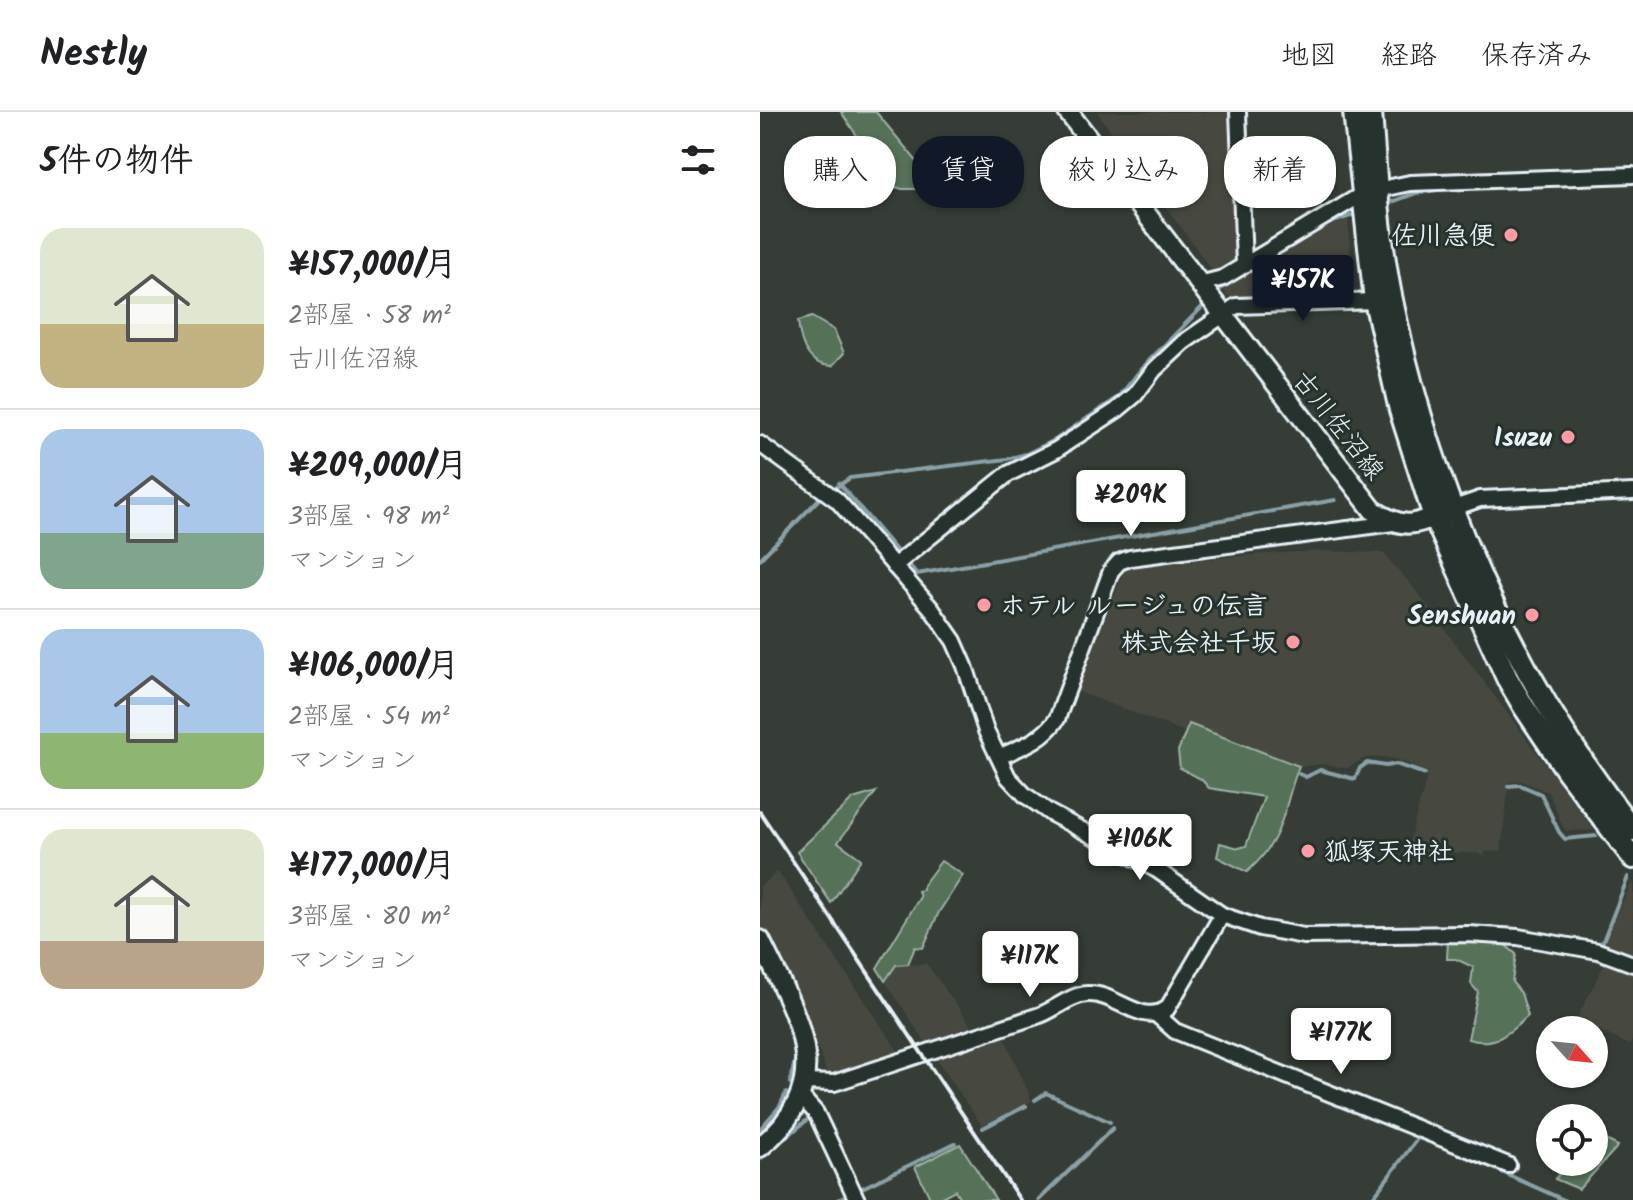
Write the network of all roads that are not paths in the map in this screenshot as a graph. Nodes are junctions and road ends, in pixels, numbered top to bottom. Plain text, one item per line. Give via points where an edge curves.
1 (1068, 112) edge
2 (1238, 112) edge
3 (1354, 112) edge
4 (1371, 112) edge
5 (1633, 175) edge
6 (1370, 203) junction
7 (1244, 264) junction
8 (1210, 298) junction
9 (1375, 301) junction
10 (760, 444) edge
11 (1633, 492) edge
12 (1442, 513) junction
13 (1393, 523) junction
14 (896, 565) junction
15 (999, 757) junction
16 (1633, 830) edge
17 (1633, 858) edge
18 (1222, 915) junction
19 (760, 940) edge
20 (1633, 964) edge
21 (1157, 1015) junction
22 (802, 1089) junction
23 (760, 1147) edge
24 (1508, 1165) dead end
25 (857, 1200) edge

1 - 8 main road, 古川佐沼線
2 - 7 street
3 - 6 highway
4 - 6 highway
5 - 6 street via 1410,183
6 - 7 street
6 - 9 highway
6 - 12 highway
7 - 8 street via 1223,278
8 - 9 street via 1236,306
8 - 13 main road, 古川佐沼線 via 1350,483 1373,510
8 - 14 street via 1184,342 1135,395 1056,450 1008,474
9 - 12 highway via 1400,410
10 - 14 street via 826,491
11 - 12 street via 1480,499
12 - 13 main road via 1406,526
12 - 16 highway via 1545,701
12 - 17 highway via 1507,678 1567,771
13 - 15 street via 1119,562 1111,571 1057,719 1037,740
14 - 15 street via 954,641
15 - 18 street via 1008,777 1050,813 1157,870
18 - 20 street via 1304,936 1518,937 1598,951
18 - 21 street via 1167,1009
19 - 22 main road via 806,1047
21 - 22 street via 1084,994 1041,1015
21 - 24 street via 1175,1031
22 - 23 main road via 783,1124
22 - 25 street

